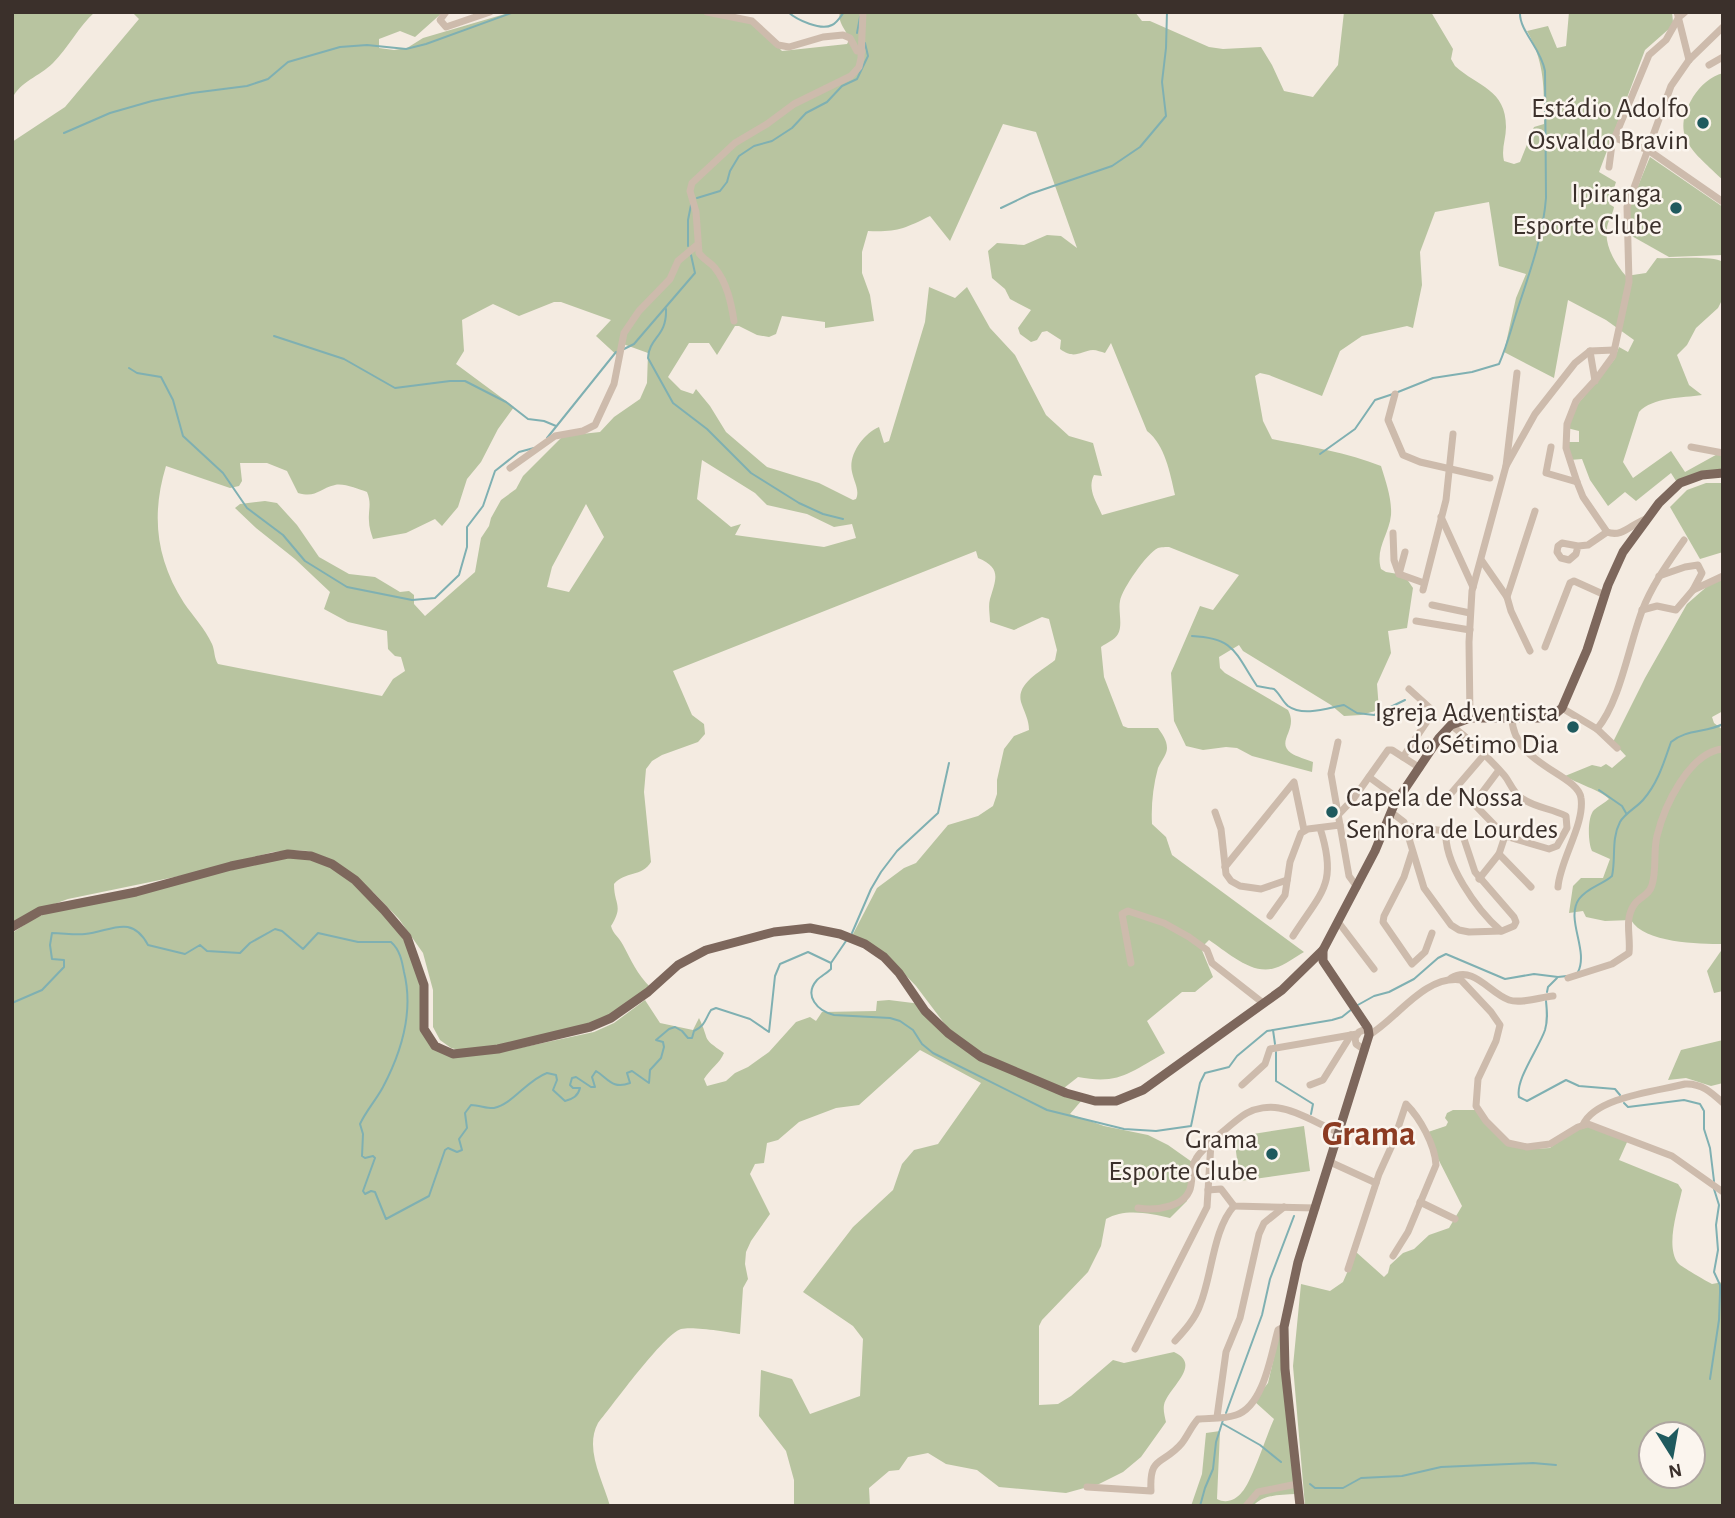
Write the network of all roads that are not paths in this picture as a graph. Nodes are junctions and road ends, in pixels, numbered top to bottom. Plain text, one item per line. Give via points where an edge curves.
1 (446, 12) edge
2 (490, 12) edge
3 (707, 12) edge
4 (863, 12) edge
5 (1680, 14) edge
6 (1723, 27) edge
7 (862, 51) junction
8 (1723, 57) edge
9 (1689, 60) junction
10 (1709, 65) dead end
11 (1615, 138) junction
12 (1648, 150) junction
13 (1609, 167) dead end
14 (1707, 191) junction
15 (1723, 196) edge
16 (1723, 202) edge
17 (697, 245) junction
18 (734, 321) dead end
19 (1614, 350) junction
20 (1590, 351) junction
21 (1517, 373) dead end
22 (1595, 381) junction
23 (1395, 394) dead end
24 (1453, 434) dead end
25 (1551, 447) dead end
26 (1691, 447) dead end
27 (1723, 453) edge
28 (1506, 466) junction
29 (510, 468) dead end
30 (1449, 468) junction
31 (1723, 473) edge
32 (1490, 478) dead end
33 (1577, 482) junction
34 (1535, 511) dead end
35 (1441, 517) junction
36 (1646, 519) junction
37 (1607, 532) junction
38 (1393, 533) dead end
39 (1684, 540) dead end
40 (1578, 546) dead end
41 (1405, 552) dead end
42 (1482, 561) junction
43 (1399, 574) junction
44 (1658, 576) junction
45 (1723, 576) edge
46 (1473, 588) junction
47 (1693, 590) junction
48 (1605, 595) junction
49 (1507, 597) junction
50 (1432, 605) dead end
51 (1642, 610) junction
52 (1470, 613) junction
53 (1416, 621) dead end
54 (1470, 630) junction
55 (1545, 647) dead end
56 (1530, 651) dead end
57 (1409, 689) dead end
58 (1562, 709) junction
59 (1470, 718) junction
60 (1512, 719) junction
61 (1451, 725) junction
62 (1597, 729) junction
63 (1338, 742) dead end
64 (1617, 748) dead end
65 (1723, 748) edge
66 (1483, 755) junction
67 (1403, 757) junction
68 (1420, 768) junction
69 (1499, 770) junction
70 (1369, 777) junction
71 (1448, 797) dead end
72 (1399, 799) junction
73 (1215, 812) dead end
74 (1391, 812) junction
75 (1338, 815) junction
76 (1340, 825) junction
77 (1405, 826) junction
78 (1320, 828) junction
79 (1304, 830) junction
80 (1446, 830) junction
81 (1505, 836) junction
82 (1412, 852) junction
83 (1499, 854) junction
84 (1225, 867) junction
85 (1479, 879) junction
86 (1287, 880) junction
87 (1357, 887) junction
88 (1531, 887) dead end
89 (1558, 887) dead end
90 (1270, 916) dead end
91 (1339, 923) junction
92 (12, 928) edge
93 (1504, 930) junction
94 (1433, 933) dead end
95 (1293, 936) dead end
96 (1323, 950) junction
97 (1131, 963) dead end
98 (1374, 969) dead end
99 (1568, 978) dead end
100 (1448, 980) junction
101 (1553, 996) dead end
102 (1263, 1003) junction
103 (1369, 1032) junction
104 (1354, 1034) junction
105 (1365, 1050) junction
106 (1242, 1085) dead end
107 (1310, 1085) dead end
108 (1723, 1103) edge
109 (1583, 1125) junction
110 (1338, 1132) junction
111 (1211, 1143) junction
112 (1331, 1162) junction
113 (1376, 1183) junction
114 (1208, 1190) junction
115 (1723, 1192) edge
116 (1420, 1202) junction
117 (1234, 1206) junction
118 (1284, 1207) junction
119 (1138, 1208) dead end
120 (1316, 1208) junction
121 (1455, 1219) dead end
122 (1393, 1256) dead end
123 (1348, 1269) dead end
124 (1284, 1327) junction
125 (1175, 1341) dead end
126 (1135, 1349) dead end
127 (1217, 1417) junction
128 (1297, 1484) junction
129 (1087, 1487) dead end
130 (1246, 1506) edge
131 (1300, 1506) edge

1 - 2 street via 440,20 446,27
3 - 7 street via 752,21 778,46 843,35
4 - 7 street
5 - 9 street
5 - 11 street via 1666,40 1649,55
6 - 9 street
7 - 17 street via 851,76 794,104 735,143 692,183
8 - 10 street
9 - 12 street via 1675,78
11 - 12 street
11 - 13 street
12 - 14 street
12 - 19 street via 1626,207 1629,282
14 - 15 street
14 - 16 street
17 - 18 street via 728,291
17 - 29 street via 678,261 670,279 624,333 614,384 595,425 555,436
19 - 20 street
19 - 22 street
20 - 22 street
20 - 28 street via 1541,404
21 - 28 street
22 - 33 street via 1576,401 1567,424 1566,448
23 - 30 street via 1388,420 1402,453
24 - 30 street
25 - 33 street via 1546,473
26 - 27 street
28 - 42 street
30 - 32 street
30 - 35 street
31 - 36 main road via 1683,481
33 - 37 street
34 - 49 street
35 - 43 street via 1423,586
35 - 46 street
36 - 37 street via 1619,534
36 - 48 main road via 1623,552
37 - 40 street via 1591,544
38 - 43 street
39 - 44 street
41 - 43 street
42 - 46 street
42 - 49 street
44 - 47 street via 1699,566 1702,573
44 - 51 street
45 - 47 street
46 - 52 street
47 - 51 street via 1676,610 1657,606
48 - 55 street via 1570,583
48 - 58 main road
49 - 56 street
50 - 52 street
51 - 62 street via 1611,707
52 - 54 street
53 - 54 street
54 - 59 street
57 - 67 street via 1432,714
58 - 60 main road via 1549,717
58 - 62 street
59 - 60 main road
59 - 61 main road
60 - 89 street via 1517,740 1581,794 1582,807
61 - 66 street
61 - 68 main road
62 - 64 street
63 - 75 street via 1331,774
65 - 99 street via 1697,761 1673,796 1657,837 1652,887 1633,906 1628,921 1629,953 1612,964
66 - 69 street
66 - 71 street
67 - 68 street
67 - 70 street via 1388,750
68 - 72 main road
69 - 81 street via 1475,803
69 - 81 street via 1524,801 1566,816 1568,825 1558,845 1549,849
70 - 72 street
70 - 75 street
72 - 74 main road
73 - 84 street
74 - 77 street
74 - 87 main road
75 - 76 street
76 - 78 street
76 - 87 street via 1350,880
77 - 80 street
77 - 82 street
78 - 79 street
78 - 95 street via 1329,874
79 - 84 street via 1294,782
79 - 86 street
80 - 85 street via 1462,833
80 - 93 street via 1447,850 1462,880 1480,911
81 - 83 street
82 - 93 street via 1425,891 1453,926 1465,932
82 - 94 street via 1383,922 1412,964 1425,952
83 - 85 street
83 - 88 street
84 - 86 street via 1231,881 1250,888
85 - 93 street via 1514,918 1516,924
86 - 90 street via 1284,895
87 - 91 main road
91 - 96 main road
91 - 98 street
92 - 102 main road via 40,911 288,853 311,856 355,880 407,937 424,985 424,1028 435,1046 453,1054 498,1049 590,1027 611,1018 678,965 706,950 774,932 810,929 840,934 884,957 925,1011 981,1056 1095,1101 1116,1101 1143,1090
96 - 102 main road
96 - 103 main road via 1324,961
97 - 102 street via 1122,914 1128,911 1189,937 1207,950 1212,963
100 - 101 street via 1468,975 1515,1002
100 - 103 street via 1417,996
100 - 109 street via 1461,980 1500,1025 1480,1072 1476,1104 1505,1141 1527,1147 1550,1144
103 - 104 street
103 - 105 main road
104 - 105 street via 1354,1042
104 - 106 street via 1270,1049 1265,1064
104 - 107 street via 1323,1080
105 - 110 main road
108 - 109 street via 1708,1090 1685,1084 1613,1102 1589,1115
109 - 115 street via 1672,1156
110 - 111 street via 1279,1108 1261,1108 1247,1113
110 - 112 main road
111 - 114 street
111 - 119 street via 1197,1156 1184,1199 1152,1210
112 - 113 street
112 - 120 main road
113 - 116 street via 1406,1104 1436,1162
113 - 123 street
114 - 117 street via 1221,1189
114 - 126 street via 1201,1222
116 - 121 street
116 - 122 street
117 - 118 street
117 - 125 street via 1222,1230 1200,1306
118 - 120 street
118 - 127 street via 1259,1234 1240,1318 1226,1352
120 - 124 main road
124 - 127 street via 1278,1330 1267,1377 1252,1402 1235,1416
124 - 128 main road
127 - 129 street via 1198,1419 1182,1443 1153,1467 1151,1491
128 - 130 street via 1258,1492
128 - 131 main road

